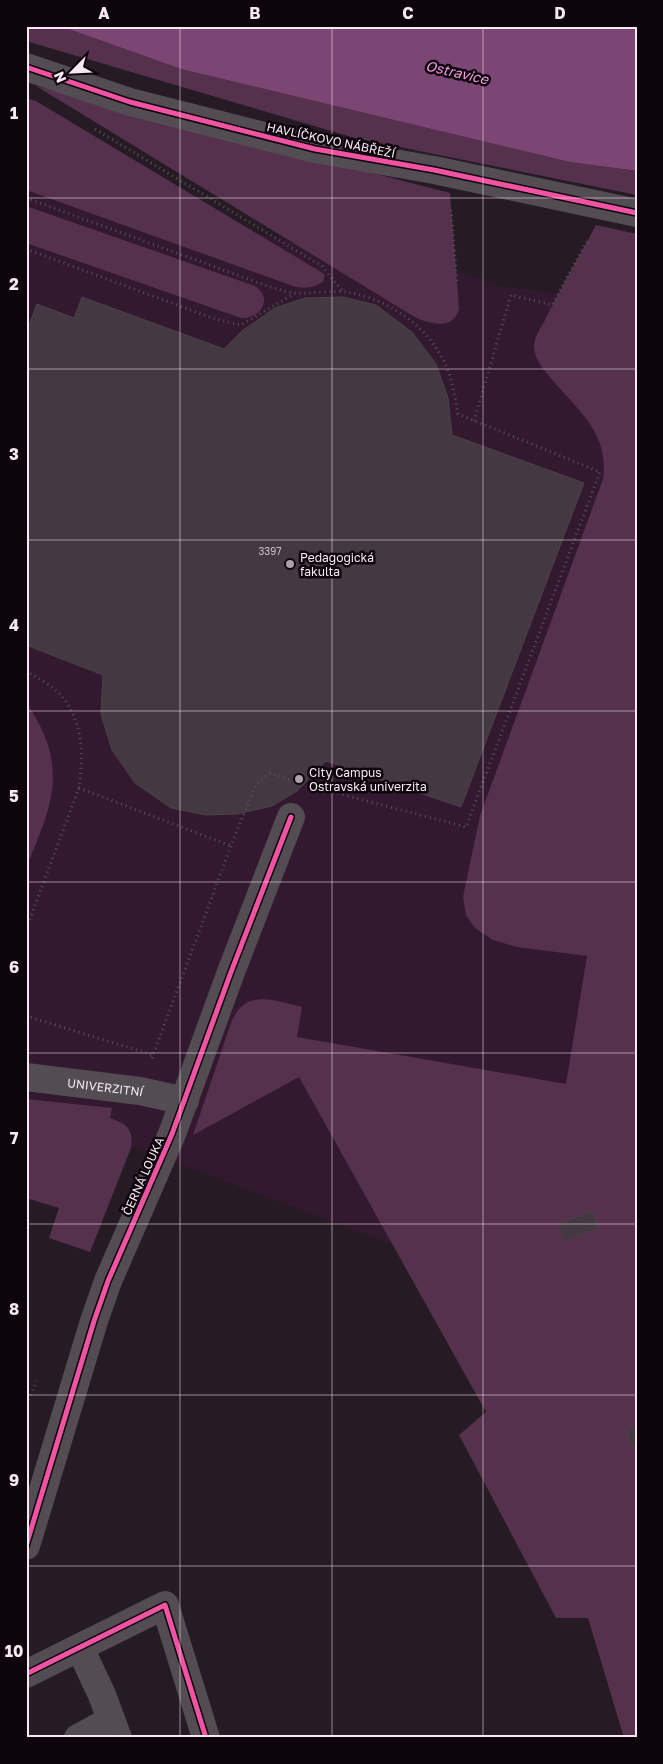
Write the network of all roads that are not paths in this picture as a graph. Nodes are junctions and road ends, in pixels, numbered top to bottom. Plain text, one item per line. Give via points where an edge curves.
1 (26, 67) edge
2 (637, 213) edge
3 (292, 817) dead end
4 (26, 1078) edge
5 (184, 1101) junction
6 (26, 1546) edge
7 (80, 1648) junction
8 (26, 1674) edge
9 (114, 1729) edge
10 (78, 1738) edge
11 (206, 1738) edge

1 - 2 street, HAVLÍČKOVO NÁBŘEŽÍ via 130,102 315,149 434,170
3 - 5 street, ČERNÁ LOUKA
4 - 5 street, UNIVERZITNÍ via 140,1091
5 - 6 street, ČERNÁ LOUKA via 96,1313
7 - 8 street
7 - 9 street
7 - 11 street via 165,1605
9 - 10 street

